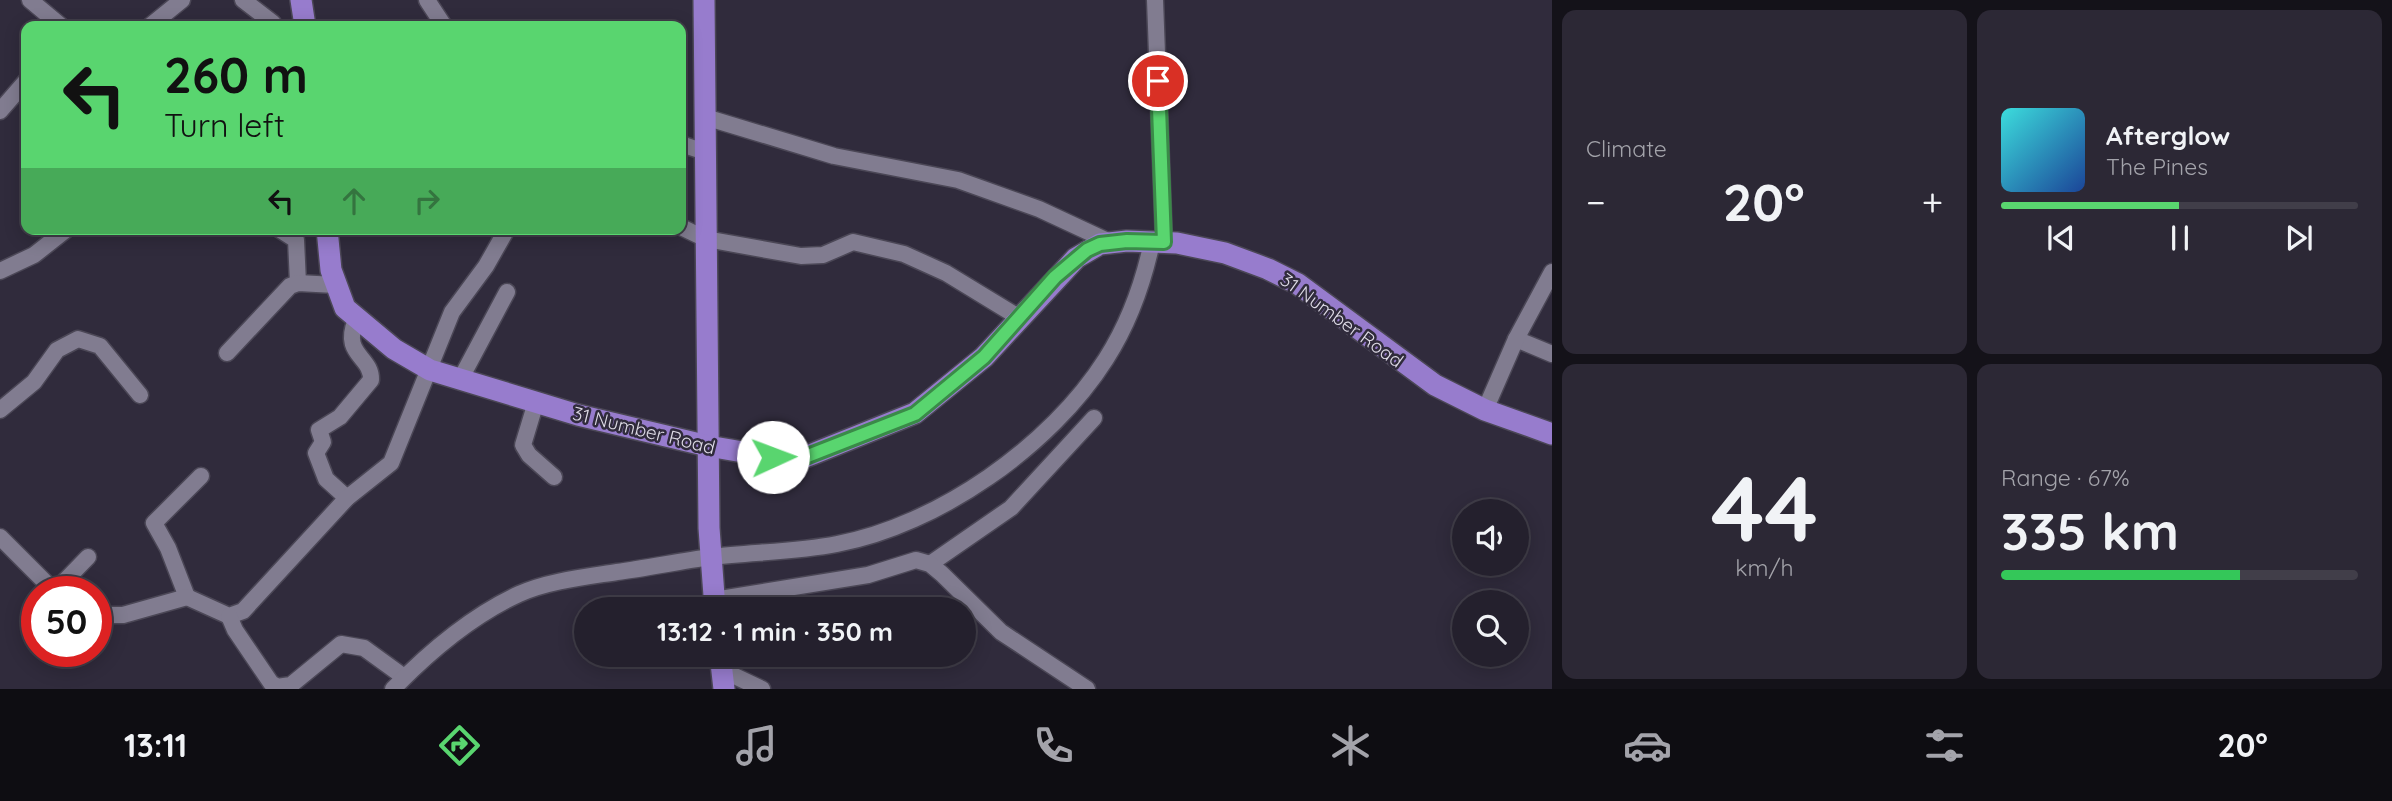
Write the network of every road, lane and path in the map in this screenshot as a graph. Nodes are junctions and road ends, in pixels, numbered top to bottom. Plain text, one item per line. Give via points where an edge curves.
1 (30, 0) edge
2 (182, 0) edge
3 (243, 0) edge
4 (301, 0) edge
5 (427, 0) edge
6 (704, 0) edge
7 (1155, 0) edge
8 (55, 21) edge
9 (156, 21) edge
10 (269, 21) edge
11 (303, 21) edge
12 (441, 21) edge
13 (21, 87) edge
14 (0, 111) edge
15 (705, 117) junction
16 (686, 146) edge
17 (705, 152) junction
18 (686, 229) edge
19 (59, 235) edge
20 (288, 235) edge
21 (328, 235) edge
22 (504, 235) edge
23 (706, 239) junction
24 (1165, 242) junction
25 (1112, 243) junction
26 (0, 271) edge
27 (1552, 272) edge
28 (298, 283) junction
29 (335, 285) junction
30 (507, 292) dead end
31 (1018, 317) junction
32 (356, 320) junction
33 (1516, 339) junction
34 (227, 353) dead end
35 (1552, 354) edge
36 (430, 370) junction
37 (460, 380) junction
38 (140, 395) dead end
39 (536, 402) junction
40 (0, 410) edge
41 (1485, 410) junction
42 (1094, 418) dead end
43 (1552, 434) edge
44 (708, 446) junction
45 (201, 476) dead end
46 (554, 477) dead end
47 (347, 498) junction
48 (4, 548) edge
49 (88, 557) dead end
50 (710, 559) junction
51 (930, 564) junction
52 (37, 576) edge
53 (70, 576) edge
54 (187, 597) junction
55 (714, 597) edge
56 (738, 597) edge
57 (112, 615) edge
58 (229, 616) junction
59 (722, 671) edge
60 (398, 683) edge
61 (762, 689) edge
62 (1087, 689) edge

1 - 8 street
2 - 9 street
3 - 10 street
4 - 11 main road
5 - 12 street
6 - 15 main road
7 - 24 street
13 - 14 street
15 - 17 main road
15 - 25 street via 834,156 978,186
16 - 17 street
17 - 23 main road
18 - 23 street
19 - 26 street via 23,262
20 - 28 street via 296,240
21 - 29 main road, 31 Number Road
22 - 36 street via 452,312
23 - 31 street via 811,257 859,243 933,266
23 - 44 main road
24 - 25 main road, 31 Number Road
24 - 41 main road, 31 Number Road via 1224,253 1283,275 1413,371
24 - 50 street via 1105,360 1056,418 965,492 922,517 838,544
25 - 31 main road, 31 Number Road via 1076,258
27 - 33 street
28 - 29 street
28 - 34 street via 286,288
29 - 32 main road, 31 Number Road
30 - 37 street
31 - 44 main road, 31 Number Road via 984,357 915,414 795,461
32 - 36 main road, 31 Number Road
32 - 47 street via 353,348 370,371 371,380 340,417 319,430 323,442 316,454 326,479
33 - 35 street
33 - 41 street
36 - 37 main road, 31 Number Road
36 - 47 street via 391,463
37 - 39 main road, 31 Number Road
38 - 40 street via 100,346 78,339 57,350 34,382
39 - 44 main road, 31 Number Road
39 - 46 street via 523,445
41 - 43 main road, 31 Number Road
42 - 51 street via 1011,508
44 - 50 main road
45 - 54 street via 154,523
47 - 58 street via 243,611
48 - 52 street
49 - 53 street
50 - 55 main road
50 - 60 street via 597,575 520,593 455,634
51 - 56 street via 916,560 868,575
51 - 62 street via 1001,632
54 - 57 street
54 - 58 street
58 - 60 street via 277,687 291,685 341,644 364,648
59 - 61 street

